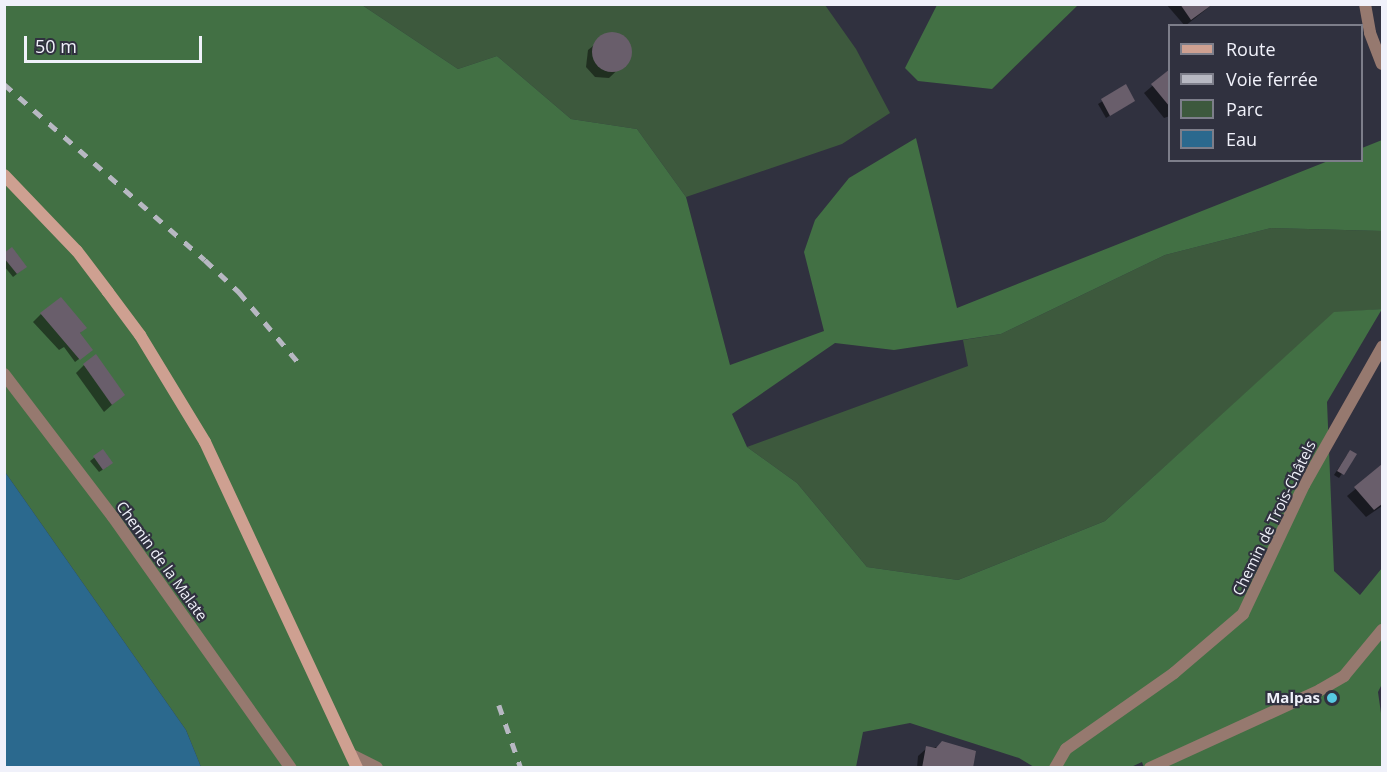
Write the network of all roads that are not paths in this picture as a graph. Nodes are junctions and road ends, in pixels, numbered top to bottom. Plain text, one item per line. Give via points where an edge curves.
1 (1365, 4) edge
2 (1383, 64) edge
3 (4, 176) edge
4 (1383, 347) edge
5 (4, 374) edge
6 (1383, 630) edge
7 (352, 755) junction
8 (291, 768) edge
9 (357, 768) edge
10 (376, 768) edge
11 (1055, 768) edge
12 (1150, 768) edge

1 - 2 street via 1370,33
3 - 7 main road via 76,251 108,292 140,335 199,432 240,510
4 - 11 street, Chemin de Trois-Châtels via 1304,485 1243,614 1226,633 1174,673 1066,749
5 - 8 street, Chemin de la Malate via 113,517
6 - 12 street via 1344,676
7 - 9 main road
7 - 10 street

